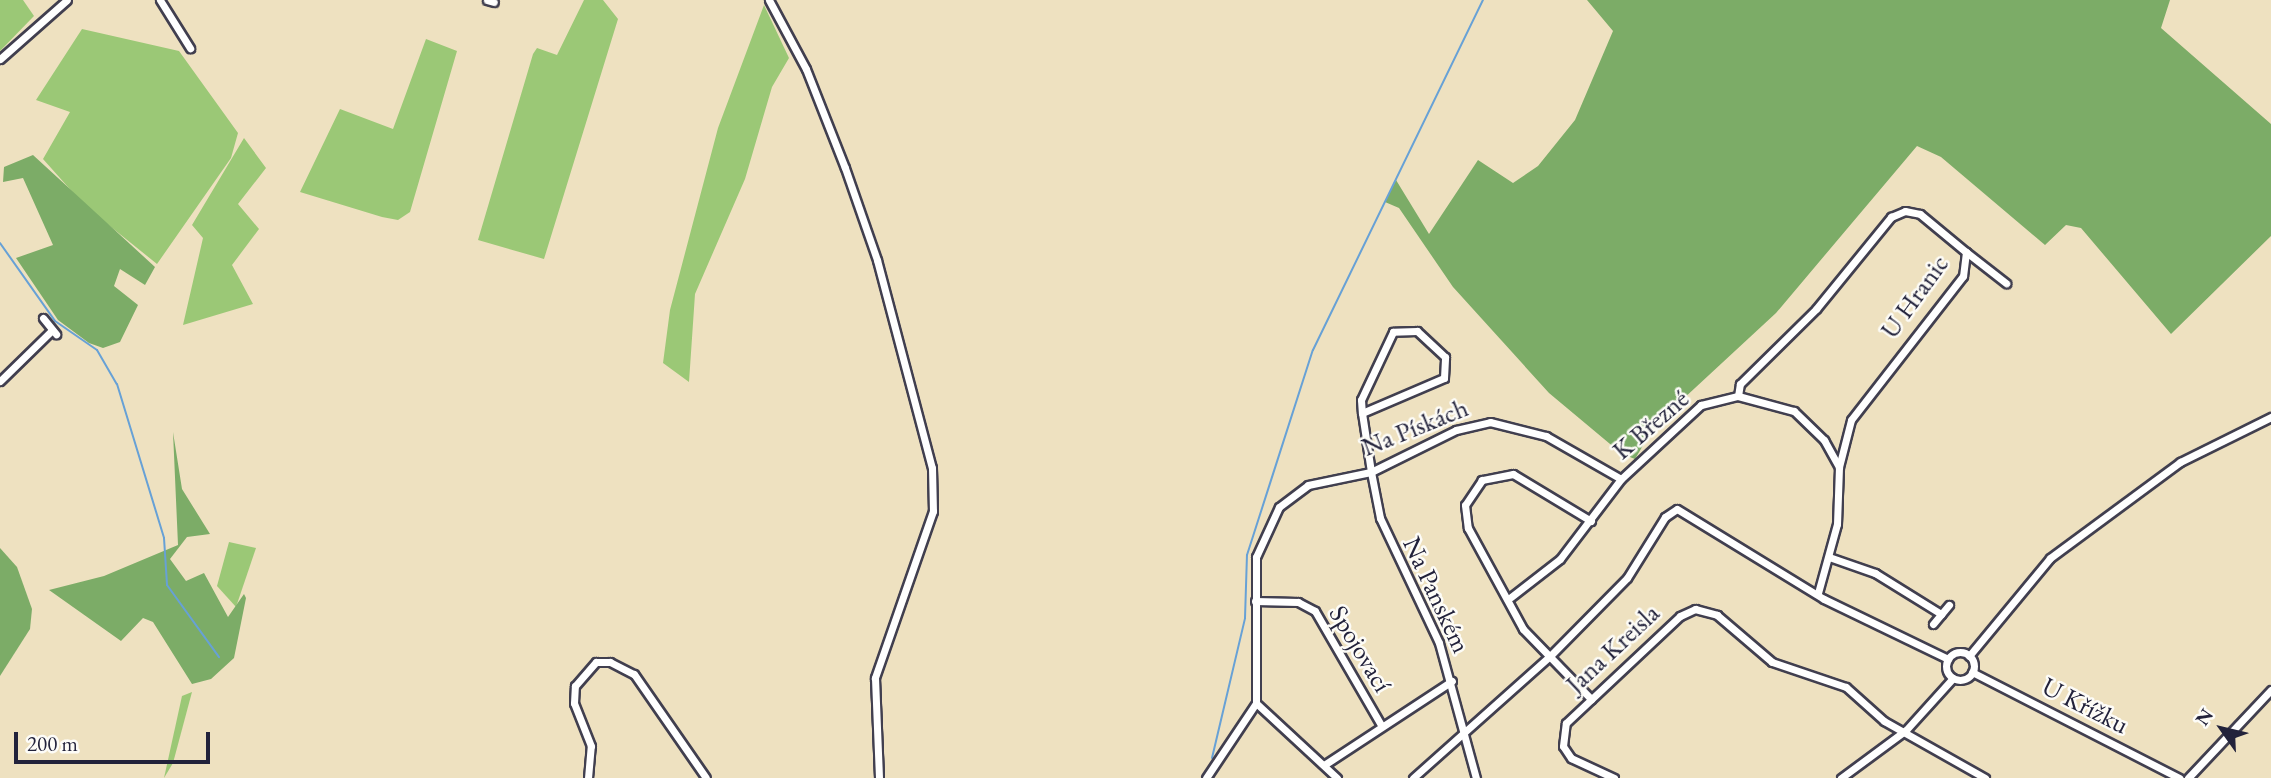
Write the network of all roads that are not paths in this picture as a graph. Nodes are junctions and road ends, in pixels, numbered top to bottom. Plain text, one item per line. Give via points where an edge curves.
1 (67, 0) edge
2 (160, 0) edge
3 (769, 0) edge
4 (190, 48) dead end
5 (0, 60) edge
6 (1966, 252) junction
7 (2006, 283) dead end
8 (43, 318) dead end
9 (0, 382) edge
10 (1738, 396) junction
11 (1362, 414) junction
12 (2271, 417) edge
13 (1839, 467) junction
14 (1371, 472) junction
15 (1621, 479) junction
16 (1591, 521) junction
17 (1829, 557) junction
18 (1818, 593) junction
19 (1511, 597) junction
20 (1255, 601) junction
21 (1949, 605) dead end
22 (1941, 614) junction
23 (1933, 624) dead end
24 (1969, 656) junction
25 (1547, 659) junction
26 (1948, 659) junction
27 (1972, 672) junction
28 (1953, 678) junction
29 (1452, 681) junction
30 (2269, 696) edge
31 (1591, 699) junction
32 (1255, 703) junction
33 (1381, 725) junction
34 (1906, 730) junction
35 (1466, 734) junction
36 (1324, 765) junction
37 (587, 778) edge
38 (706, 778) edge
39 (879, 778) edge
40 (1206, 778) edge
41 (1337, 778) edge
42 (1413, 778) edge
43 (1476, 778) edge
44 (1614, 778) edge
45 (1841, 778) edge
46 (1985, 778) edge
47 (2179, 778) edge
48 (2188, 778) edge

1 - 5 street
2 - 4 street
3 - 39 street via 806,69 845,168 877,260 932,468 933,511 878,665 873,723
6 - 7 street
6 - 10 street, U Hranic via 1920,214 1905,211 1891,217 1816,309 1740,384
6 - 13 street, U Hranic via 1963,276 1857,408
8 - 9 street via 54,332
10 - 13 street via 1794,411 1824,440
10 - 15 street, K Březné via 1688,413
11 - 11 street, Na Panském via 1362,390 1394,332 1417,331 1445,357 1444,378
11 - 14 street, Na Panském
12 - 24 street via 2180,463 2050,558
13 - 17 street, U Hranic
14 - 15 street, Na Pískách via 1468,425 1502,422 1546,436
14 - 20 street, Na Pískách via 1319,480 1279,507 1258,547
14 - 29 street, Na Panském via 1389,544
15 - 16 street, K Březné
16 - 19 street, K Březné via 1560,559
16 - 19 street via 1513,474 1489,476 1474,488 1465,505 1468,528
17 - 18 street, U Hranic
17 - 22 street via 1875,573
18 - 25 street via 1677,509 1626,578
18 - 26 street
19 - 25 street via 1518,620
20 - 32 street, Na Pískách
20 - 33 street, Spojovací via 1298,602 1315,611
21 - 22 street
22 - 23 street
24 - 26 street via 1958,653
24 - 27 street
25 - 31 street
25 - 35 street
26 - 28 street
27 - 28 street
27 - 47 street, U Křížku
28 - 34 street
29 - 33 street
29 - 35 street, Na Panském
30 - 48 street
31 - 34 street, Jana Kreisla via 1680,616 1695,609 1717,615 1762,657 1846,687 1874,714
31 - 44 street, Jana Kreisla via 1566,723 1563,746 1571,758
32 - 36 street
32 - 40 street
33 - 36 street
34 - 45 street
34 - 46 street
35 - 42 street
35 - 43 street, Na Panském
36 - 41 street
37 - 38 street via 591,746 574,703 575,686 596,662 610,662 634,674

